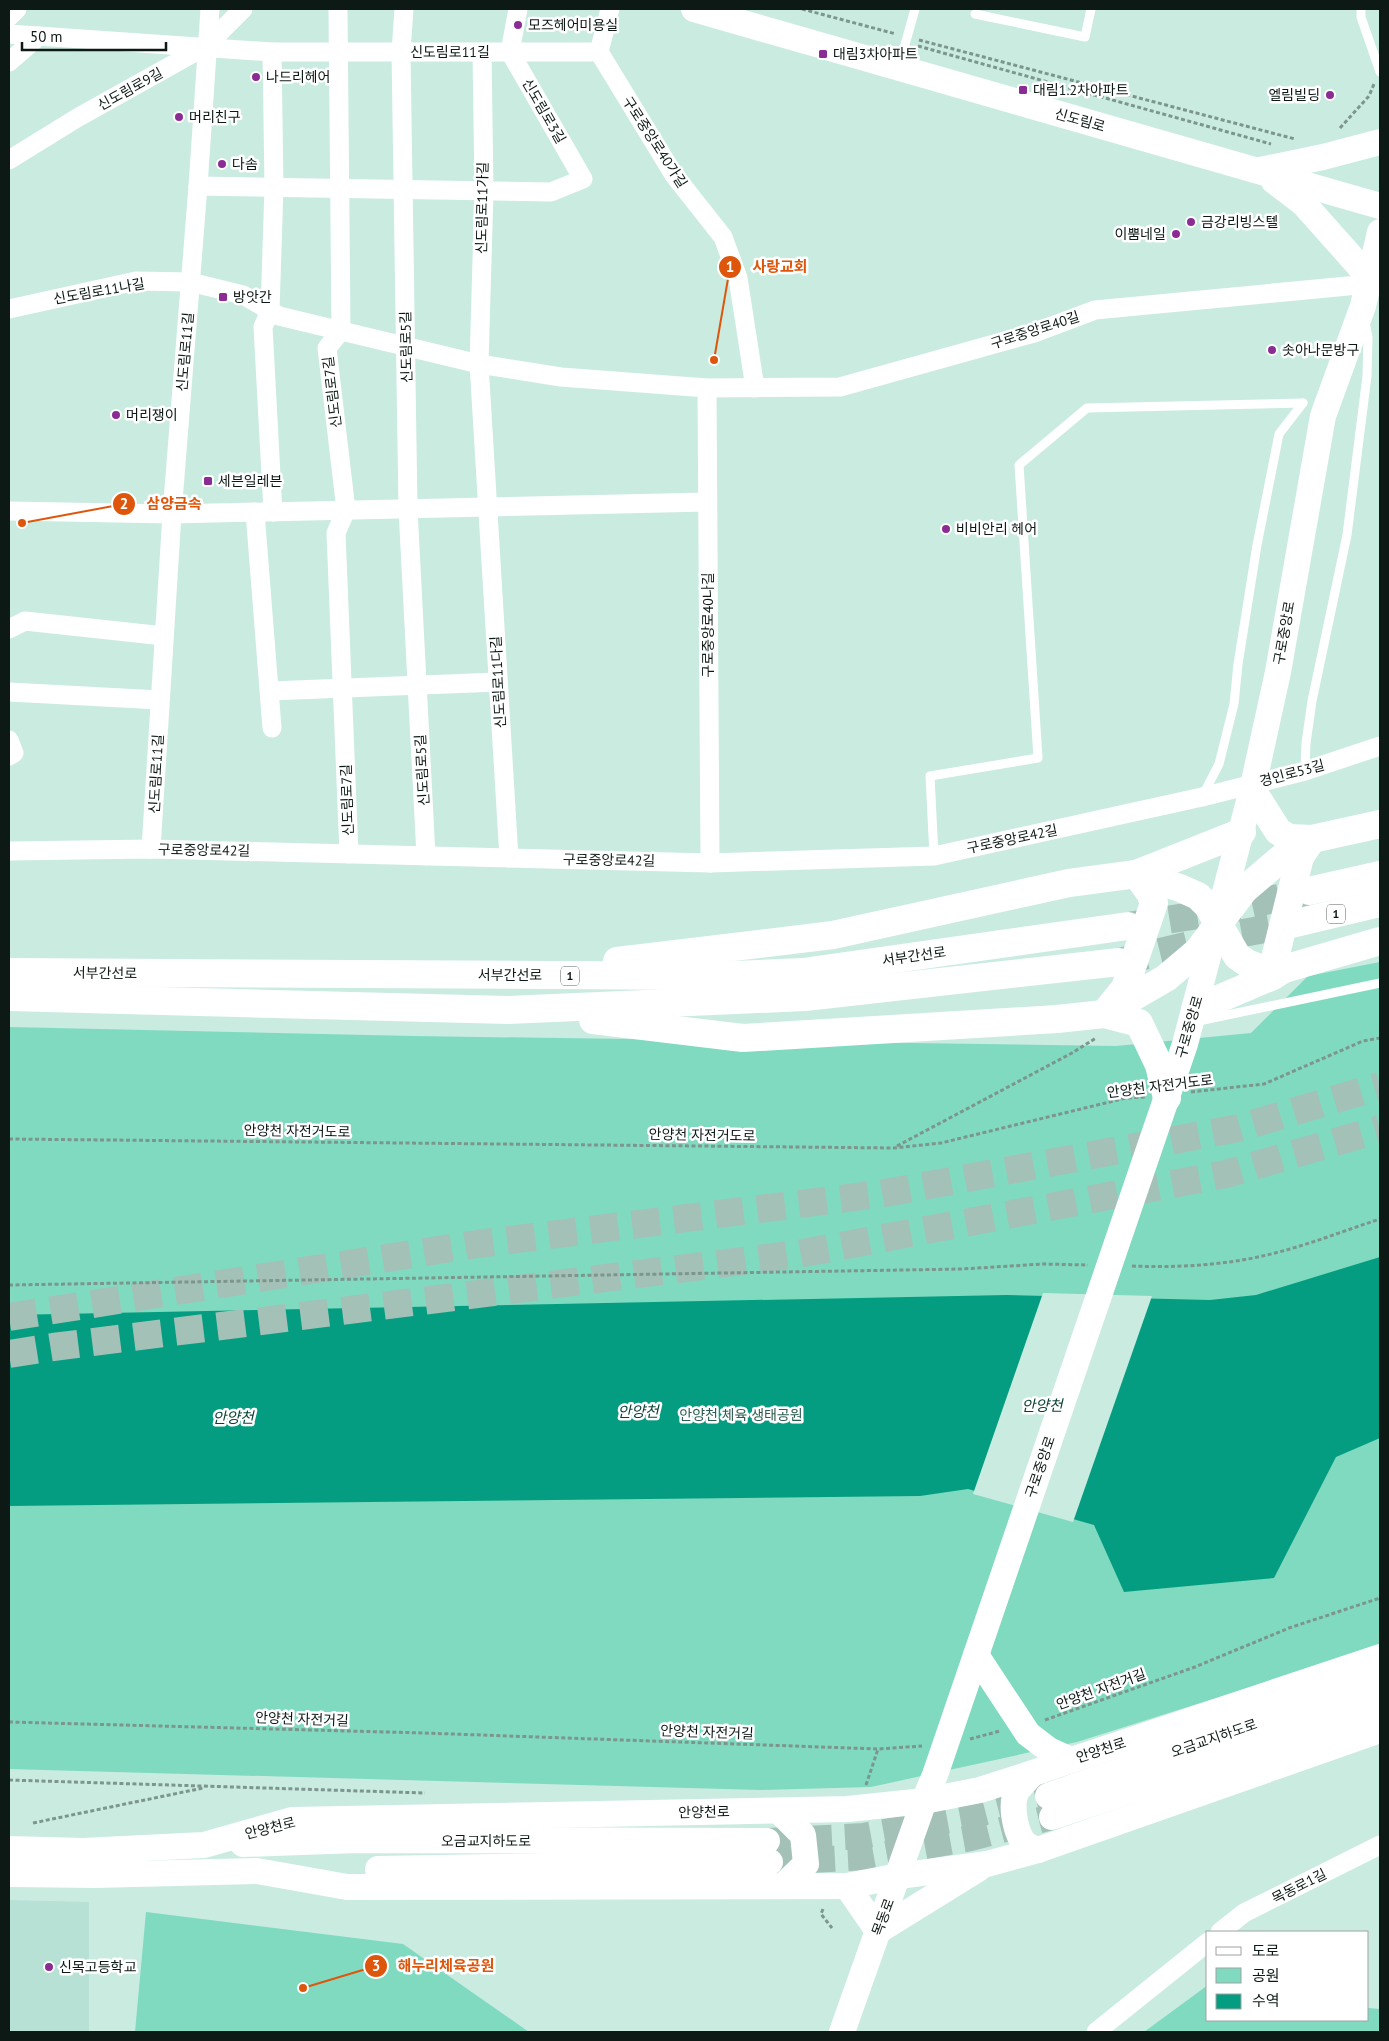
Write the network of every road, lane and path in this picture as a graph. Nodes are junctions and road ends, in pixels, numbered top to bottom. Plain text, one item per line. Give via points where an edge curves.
1 (17, 9) edge
2 (210, 9) edge
3 (244, 9) edge
4 (338, 9) edge
5 (404, 9) edge
6 (518, 9) edge
7 (610, 9) edge
8 (694, 9) edge
9 (802, 9) edge
10 (916, 9) edge
11 (1091, 9) edge
12 (1361, 9) edge
13 (975, 14) dead end
14 (9, 17) edge
15 (9, 34) edge
16 (39, 36) junction
17 (907, 39) junction
18 (206, 46) junction
19 (272, 52) junction
20 (339, 52) junction
21 (401, 52) junction
22 (482, 52) junction
23 (510, 52) junction
24 (599, 52) junction
25 (9, 62) edge
26 (899, 68) junction
27 (1380, 71) edge
28 (1336, 130) dead end
29 (1296, 139) dead end
30 (1380, 142) edge
31 (1274, 144) dead end
32 (9, 160) edge
33 (1257, 170) junction
34 (198, 186) junction
35 (274, 187) junction
36 (340, 189) junction
37 (403, 190) junction
38 (484, 191) junction
39 (1380, 206) edge
40 (1380, 232) edge
41 (190, 282) junction
42 (1370, 288) edge
43 (9, 309) edge
44 (270, 311) junction
45 (341, 331) junction
46 (406, 347) junction
47 (478, 364) junction
48 (707, 388) junction
49 (755, 388) junction
50 (707, 502) junction
51 (487, 507) junction
52 (408, 509) junction
53 (346, 510) junction
54 (264, 512) junction
55 (10, 514) edge
56 (172, 514) junction
57 (9, 628) edge
58 (164, 636) junction
59 (498, 682) junction
60 (417, 685) junction
61 (342, 687) junction
62 (270, 691) junction
63 (9, 692) edge
64 (160, 700) junction
65 (272, 728) dead end
66 (9, 740) edge
67 (1380, 746) edge
68 (9, 756) edge
69 (1305, 771) junction
70 (1252, 790) junction
71 (1202, 797) junction
72 (1380, 824) edge
73 (1244, 827) junction
74 (1312, 840) junction
75 (152, 849) junction
76 (9, 851) edge
77 (349, 854) junction
78 (426, 856) junction
79 (934, 856) junction
80 (508, 858) junction
81 (710, 863) junction
82 (1136, 874) junction
83 (1380, 875) edge
84 (1309, 891) tunnel mouth
85 (1380, 904) edge
86 (1217, 924) junction
87 (1292, 924) tunnel mouth
88 (1128, 926) tunnel mouth
89 (1380, 941) edge
90 (1119, 962) tunnel mouth
91 (1284, 969) junction
92 (9, 972) edge
93 (500, 975) junction
94 (1380, 983) edge
95 (9, 997) edge
96 (508, 1010) junction
97 (1103, 1024) junction
98 (1190, 1025) junction
99 (1380, 1038) edge
100 (1166, 1096) junction
101 (9, 1139) edge
102 (894, 1148) junction
103 (1380, 1219) edge
104 (1043, 1264) dead end
105 (1170, 1267) dead end
106 (9, 1285) edge
107 (1380, 1598) edge
108 (976, 1655) junction
109 (1380, 1657) edge
110 (1380, 1680) edge
111 (1380, 1706) edge
112 (9, 1722) edge
113 (1038, 1722) dead end
114 (1380, 1730) edge
115 (1002, 1731) dead end
116 (966, 1740) dead end
117 (931, 1745) dead end
118 (878, 1749) junction
119 (1060, 1755) junction
120 (1033, 1773) junction
121 (866, 1785) dead end
122 (208, 1787) dead end
123 (924, 1801) junction
124 (779, 1811) junction
125 (34, 1823) dead end
126 (1380, 1844) edge
127 (204, 1845) junction
128 (9, 1849) edge
129 (1038, 1850) junction
130 (987, 1864) junction
131 (257, 1871) junction
132 (9, 1874) edge
133 (899, 1876) junction
134 (783, 1886) junction
135 (836, 1894) junction
136 (832, 1928) dead end
137 (878, 1931) junction
138 (1221, 1931) edge
139 (1206, 1944) edge
140 (842, 2032) edge
141 (1096, 2032) edge

1 - 14 street
2 - 18 street, 신도림로11길
3 - 18 street, 신도림로9길
4 - 20 street
5 - 21 street, 신도림로5길
6 - 23 street
7 - 24 street
8 - 26 main road, 신도림로
9 - 17 path
10 - 17 lane
11 - 13 lane via 1085,37
12 - 27 lane
15 - 16 street, 신도림로11길
16 - 18 street, 신도림로11길
16 - 25 street
17 - 26 lane
17 - 29 path
17 - 31 path
18 - 19 street, 신도림로11길
18 - 32 street, 신도림로9길
18 - 34 street, 신도림로11길
19 - 20 street, 신도림로11길
19 - 35 street
20 - 21 street, 신도림로11길
20 - 36 street
21 - 22 street, 신도림로11길
21 - 37 street, 신도림로5길
22 - 23 street, 신도림로11길
22 - 38 street, 신도림로11가길
23 - 24 street, 신도림로11길
23 - 38 street, 신도림로3길 via 583,179 551,192
24 - 49 street, 구로중앙로40가길 via 674,175 724,237 738,278
26 - 33 main road, 신도림로
27 - 28 path via 1369,96 1344,126
30 - 33 main road
33 - 39 main road, 신도림로
33 - 42 main road via 1283,187 1323,223
34 - 35 street
34 - 41 street, 신도림로11길
35 - 36 street
35 - 44 street
36 - 37 street
36 - 45 street
37 - 38 street
37 - 46 street, 신도림로5길
38 - 47 street, 신도림로11가길
40 - 42 main road, 구로중앙로
41 - 43 street, 신도림로11나길 via 136,281
41 - 44 street via 243,295
41 - 56 street, 신도림로11길
42 - 49 street, 구로중앙로40길 via 1095,310 1034,333 840,387
42 - 69 lane via 1367,376 1347,535 1308,726
42 - 70 main road, 구로중앙로 via 1323,416 1278,672
44 - 45 street
44 - 54 street via 263,327
45 - 46 street
45 - 53 street, 신도림로7길 via 327,348
46 - 47 street
46 - 52 street, 신도림로5길
47 - 48 street via 561,377
47 - 51 street, 신도림로11다길
48 - 49 street, 구로중앙로40길
48 - 50 street, 구로중앙로40나길
50 - 51 street
50 - 81 street, 구로중앙로40나길
51 - 52 street
51 - 59 street, 신도림로11다길
52 - 53 street
52 - 60 street, 신도림로5길
53 - 54 street
53 - 61 street, 신도림로7길 via 336,533
54 - 56 street
54 - 62 street
55 - 56 street
56 - 58 street, 신도림로11길
57 - 58 street via 25,621
58 - 64 street, 신도림로11길
59 - 60 street
59 - 80 street, 신도림로11다길
60 - 61 street
60 - 78 street, 신도림로5길
61 - 62 street
61 - 77 street, 신도림로7길
62 - 65 street
63 - 64 street
64 - 75 street, 신도림로11길
66 - 68 street via 14,753
67 - 69 street, 경인로53길
69 - 71 street, 경인로53길
70 - 73 main road, 구로중앙로
70 - 74 main road via 1278,831 1289,838
71 - 79 street, 구로중앙로42길
71 - 79 lane via 1219,764 1234,704 1257,545 1280,434 1303,403 1087,408 1019,465 1038,758 930,776
72 - 74 main road
73 - 82 main road
73 - 86 main road, 구로중앙로
74 - 86 main road via 1260,875
74 - 91 main road via 1300,857 1276,954 1276,962
75 - 76 street, 구로중앙로42길
75 - 77 street, 구로중앙로42길
77 - 78 street, 구로중앙로42길
78 - 80 street, 구로중앙로42길
79 - 81 street, 구로중앙로42길
80 - 81 street, 구로중앙로42길
82 - 86 main road via 1198,896 1208,906
82 - 93 main road via 1069,883 833,935
82 - 97 main road via 1154,904 1124,988
83 - 84 main road, 1
85 - 87 main road, 1
86 - 91 main road via 1237,956 1247,963 1260,968
86 - 97 main road via 1186,963
86 - 98 main road, 구로중앙로
88 - 93 main road, 서부간선로 / 1 via 803,972 711,976
89 - 91 main road
90 - 96 main road, 서부간선로 via 805,997
91 - 98 main road
92 - 93 main road, 서부간선로 / 1
94 - 98 lane
95 - 96 main road, 서부간선로
96 - 97 main road via 742,1038 1057,1019
97 - 100 main road via 1139,1023 1159,1065
97 - 102 path via 1072,1053
98 - 100 main road, 구로중앙로
99 - 100 path, 안양천 자전거도로 via 1363,1041 1264,1084
100 - 102 path, 안양천 자전거도로 via 1126,1098 941,1143
100 - 108 main road, 구로중앙로
101 - 102 path, 안양천 자전거도로
103 - 105 path via 1275,1253 1208,1265
104 - 106 path via 962,1269
107 - 113 path, 안양천 자전거길 via 1288,1628 1195,1667
108 - 119 main road via 1028,1734
108 - 123 main road, 구로중앙로
109 - 119 main road, 안양천로
110 - 111 main road, 오금교지하도로 via 1050,1807
112 - 118 path, 안양천 자전거길
114 - 129 main road
115 - 116 path
117 - 118 path, 안양천 자전거길
118 - 121 path
119 - 120 main road, 안양천로
120 - 123 main road, 안양천로 via 980,1790
120 - 129 main road via 1017,1791 1014,1808 1022,1841
122 - 125 path
123 - 124 main road, 안양천로 via 848,1809
123 - 133 main road, 목동로
124 - 127 main road, 안양천로 via 292,1820
124 - 134 main road via 803,1835 806,1864
126 - 138 street, 목동로1길 via 1244,1913
127 - 128 main road, 안양천로 via 82,1851
127 - 131 main road, 오금교지하도로 via 358,1840 769,1852
129 - 130 main road
130 - 133 main road
130 - 137 main road
131 - 132 main road
131 - 134 main road via 347,1887
133 - 135 main road
133 - 137 main road, 목동로
134 - 135 main road
135 - 136 path via 821,1914
135 - 137 main road
137 - 140 main road, 목동로
139 - 141 street

